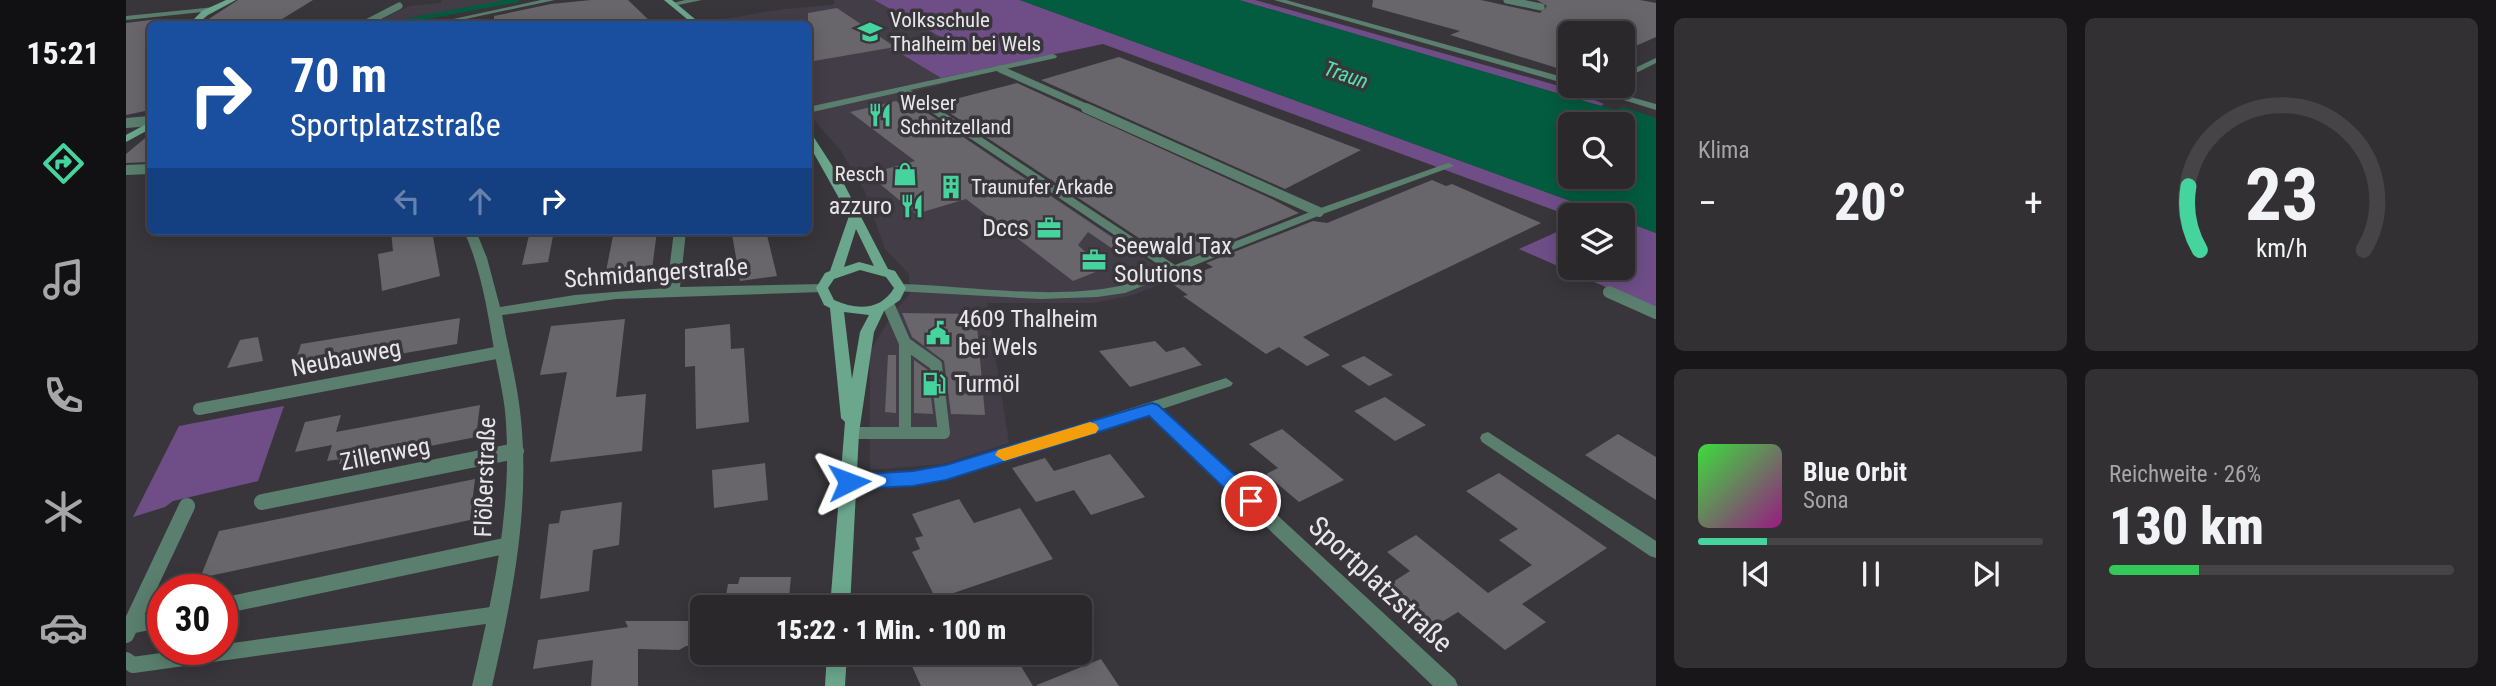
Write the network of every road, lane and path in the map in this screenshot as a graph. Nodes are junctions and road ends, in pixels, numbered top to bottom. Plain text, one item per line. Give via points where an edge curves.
1 (232, 0) edge
2 (551, 0) edge
3 (698, 0) edge
4 (1278, 0) edge
5 (1507, 0) edge
6 (670, 2) edge
7 (399, 6) dead end
8 (1541, 7) dead end
9 (212, 9) junction
10 (126, 18) edge
11 (197, 21) edge
12 (370, 21) edge
13 (449, 21) edge
14 (693, 21) edge
15 (1054, 56) dead end
16 (1656, 60) edge
17 (1000, 69) junction
18 (1637, 69) joint
19 (1656, 74) edge
20 (1558, 79) edge
21 (904, 90) junction
22 (1630, 98) edge
23 (1656, 107) edge
24 (812, 109) edge
25 (126, 123) edge
26 (147, 123) edge
27 (147, 125) edge
28 (126, 139) edge
29 (812, 141) edge
30 (1449, 166) dead end
31 (147, 169) edge
32 (126, 170) edge
33 (1319, 212) junction
34 (853, 219) junction
35 (471, 235) edge
36 (680, 235) edge
37 (882, 269) junction
38 (1175, 270) junction
39 (836, 271) junction
40 (821, 288) junction
41 (900, 288) junction
42 (673, 290) junction
43 (1609, 292) dead end
44 (884, 306) junction
45 (837, 307) junction
46 (494, 312) junction
47 (1656, 313) edge
48 (905, 344) junction
49 (501, 352) junction
50 (1226, 383) dead end
51 (199, 409) dead end
52 (1152, 409) junction
53 (851, 433) junction
54 (905, 433) junction
55 (1488, 438) dead end
56 (516, 451) junction
57 (849, 482) junction
58 (262, 502) dead end
59 (187, 506) dead end
60 (509, 545) junction
61 (1656, 551) edge
62 (841, 595) edge
63 (238, 603) edge
64 (499, 614) junction
65 (147, 624) edge
66 (128, 631) edge
67 (126, 660) edge
68 (836, 665) edge
69 (482, 686) edge
70 (835, 686) edge
71 (1448, 686) edge

1 - 9 main road
2 - 13 street
3 - 6 street
4 - 20 street
5 - 8 lane
6 - 14 main road
7 - 12 lane
9 - 10 street
9 - 11 main road
15 - 17 street
16 - 18 street
17 - 21 street
17 - 33 lane
18 - 19 street
21 - 24 street
21 - 38 street
22 - 23 street
25 - 26 lane
27 - 28 main road
29 - 34 main road via 835,175
30 - 33 street
31 - 32 lane
33 - 38 street
34 - 37 main road
34 - 39 main road
35 - 46 street, Flößerstraße
36 - 42 street
37 - 39 main road via 859,266
37 - 41 main road via 898,280
38 - 41 street via 1097,295
39 - 40 main road
40 - 42 street, Schmidangerstraße
40 - 45 main road
41 - 44 main road via 897,297
42 - 46 street, Schmidangerstraße
43 - 47 lane
44 - 45 main road via 865,311
44 - 48 lane
44 - 53 main road via 867,332
45 - 53 main road
46 - 49 street, Flößerstraße
48 - 54 lane
48 - 54 lane via 936,366 944,433
49 - 51 lane, Neubauweg
49 - 56 street, Flößerstraße
50 - 52 street
52 - 57 street via 946,472
52 - 71 street, Sportplatzstraße
53 - 54 lane
53 - 57 main road
55 - 61 street
56 - 58 lane, Zillenweg
56 - 60 street, Flößerstraße
57 - 62 main road
59 - 66 lane
60 - 63 lane
60 - 64 street, Flößerstraße
64 - 67 lane via 133,665
64 - 69 street, Flößerstraße
65 - 66 lane
68 - 70 main road

